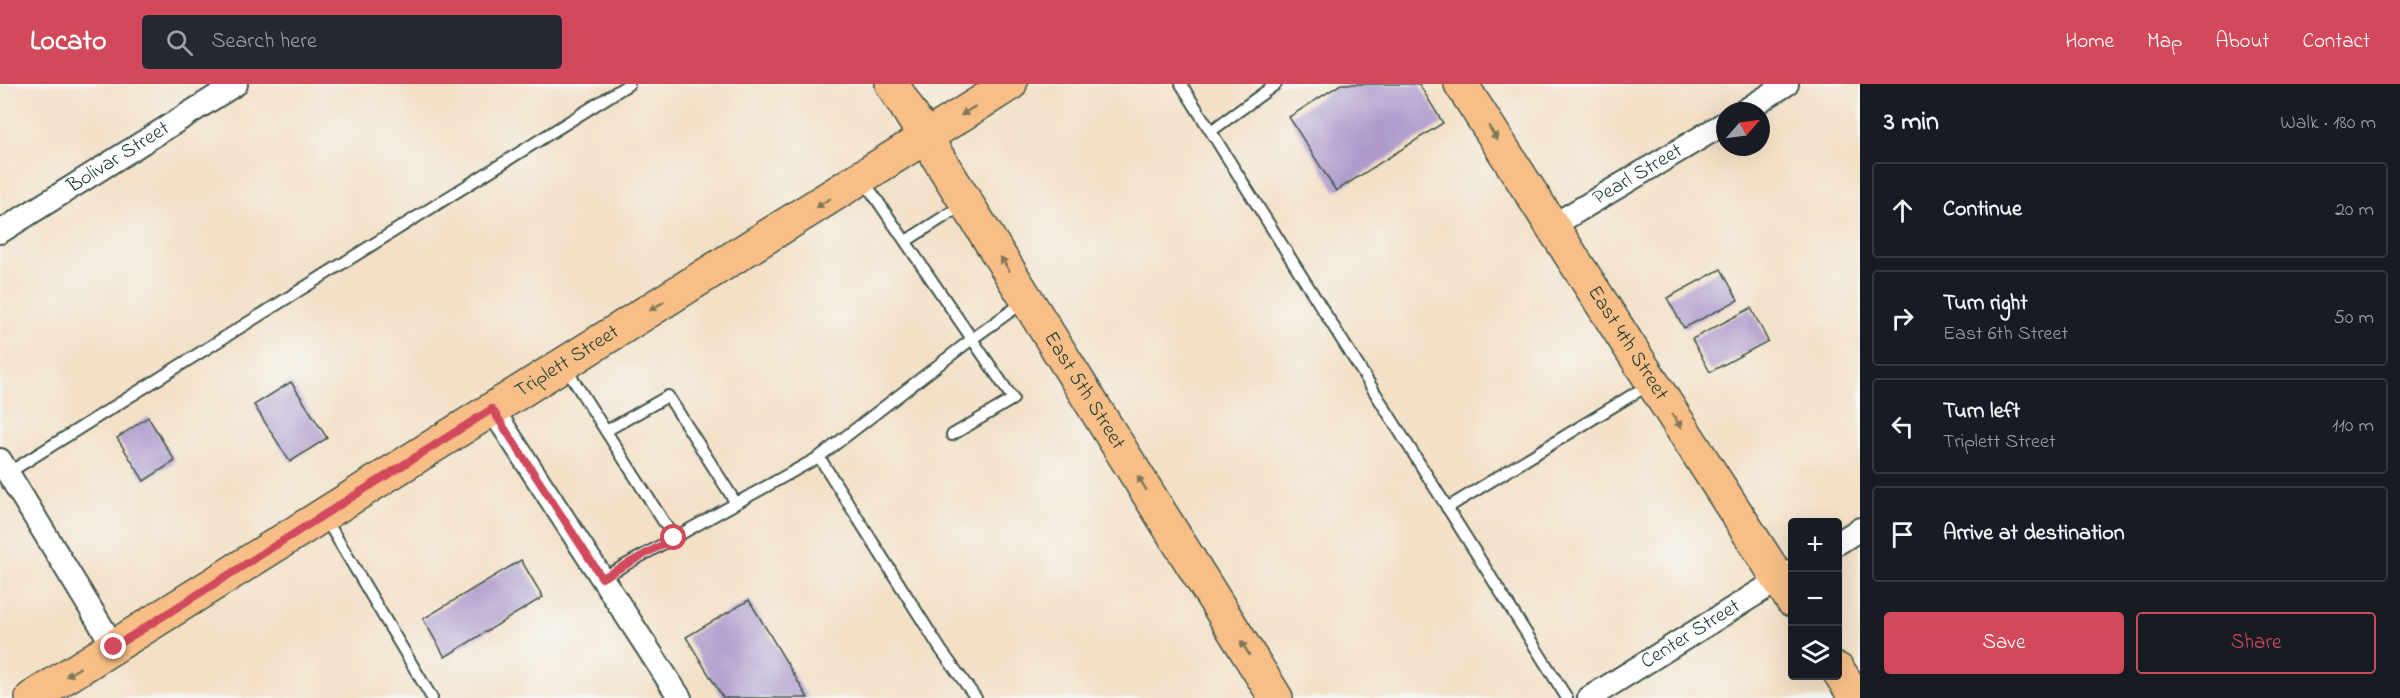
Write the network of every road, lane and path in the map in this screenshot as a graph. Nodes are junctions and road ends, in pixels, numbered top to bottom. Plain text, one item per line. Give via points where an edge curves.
1 (236, 84) edge
2 (629, 84) edge
3 (892, 84) edge
4 (1010, 84) edge
5 (1181, 84) edge
6 (1276, 84) edge
7 (1461, 84) edge
8 (1787, 84) edge
9 (1758, 102) edge
10 (1716, 128) edge
11 (1211, 130) junction
12 (926, 138) junction
13 (863, 178) junction
14 (966, 203) junction
15 (1552, 226) junction
16 (0, 232) edge
17 (906, 241) junction
18 (1027, 300) junction
19 (972, 339) junction
20 (563, 364) junction
21 (1653, 382) junction
22 (492, 409) junction
23 (606, 431) junction
24 (952, 435) dead end
25 (819, 457) junction
26 (4, 466) edge
27 (736, 503) junction
28 (1447, 508) junction
29 (324, 515) junction
30 (1860, 529) edge
31 (674, 538) junction
32 (1842, 540) edge
33 (602, 578) junction
34 (1788, 584) edge
35 (114, 647) junction
36 (1842, 676) edge
37 (32, 698) edge
38 (432, 698) edge
39 (680, 698) edge
40 (976, 698) edge
41 (1276, 698) edge
42 (1568, 698) edge
43 (1589, 698) edge
44 (1856, 698) edge

1 - 16 street, Bolivar Street
2 - 26 lane
3 - 12 main road, East 5th Street
4 -> 12 main road, Triplett Street
5 - 11 lane
6 - 11 lane
7 -> 15 main road, East 4th Street
8 - 9 street
10 - 15 street, Pearl Street
11 - 28 lane
12 - 13 main road, Triplett Street
12 - 14 main road, East 5th Street
13 - 17 lane
13 -> 20 main road, Triplett Street
14 - 17 lane
18 -> 14 main road, East 5th Street
15 - 21 main road, East 4th Street
17 - 19 lane
18 - 19 lane
41 -> 18 main road, East 5th Street
19 - 24 lane via 1013,399
19 - 25 lane
20 - 22 main road, Triplett Street
20 - 23 lane
21 - 28 lane
21 -> 34 main road, East 4th Street
22 - 29 main road, Triplett Street
22 - 33 street
23 - 27 lane via 668,396
23 - 31 lane
25 - 27 lane
25 - 40 lane via 941,650
26 - 35 street
27 - 31 lane
28 - 42 lane
29 - 35 main road, Triplett Street
29 - 38 lane
30 - 32 street
31 - 33 lane
33 - 39 street
34 - 43 street, Center Street
35 -> 37 main road, Triplett Street
36 - 44 main road

